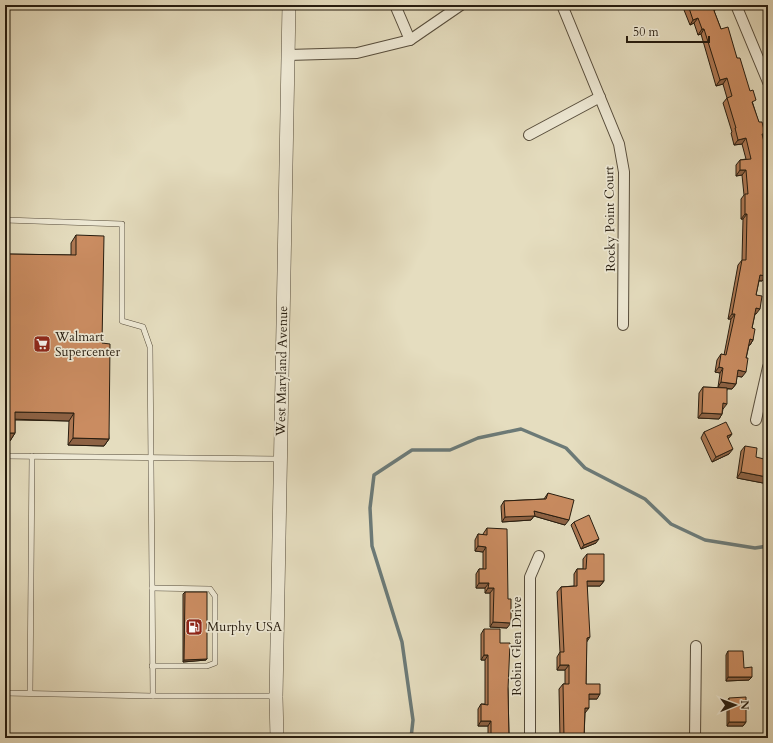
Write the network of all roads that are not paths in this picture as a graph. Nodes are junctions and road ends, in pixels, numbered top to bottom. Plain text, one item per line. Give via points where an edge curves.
1 (289, 5) edge
2 (395, 5) edge
3 (461, 5) edge
4 (562, 5) edge
5 (736, 5) edge
6 (410, 40) junction
7 (288, 55) junction
8 (768, 82) edge
9 (600, 97) junction
10 (529, 135) dead end
11 (5, 220) edge
12 (623, 325) dead end
13 (768, 367) edge
14 (756, 420) dead end
15 (5, 456) edge
16 (32, 456) junction
17 (151, 458) junction
18 (280, 459) junction
19 (539, 556) dead end
20 (152, 588) junction
21 (696, 646) dead end
22 (152, 666) junction
23 (5, 693) edge
24 (30, 693) junction
25 (153, 696) junction
26 (276, 696) junction
27 (277, 738) edge
28 (530, 738) edge
29 (695, 738) edge

1 - 7 street, West Maryland Avenue
2 - 6 street
3 - 6 street
4 - 9 street, Rocky Point Court
5 - 8 street
6 - 7 street via 357,53
7 - 18 street, West Maryland Avenue
9 - 10 street
9 - 12 street, Rocky Point Court via 619,144 624,172
11 - 17 lane via 122,224 122,321 143,327 150,347
13 - 14 street
15 - 16 lane
16 - 17 lane
16 - 24 lane
17 - 18 lane
17 - 20 lane
18 - 26 street, West Maryland Avenue
19 - 28 street, Robin Glen Drive via 530,577
20 - 22 lane
20 - 22 lane via 210,589 215,596 215,663 207,666
21 - 29 street
22 - 25 lane
23 - 24 lane
24 - 25 lane
25 - 26 lane
26 - 27 street, West Maryland Avenue

